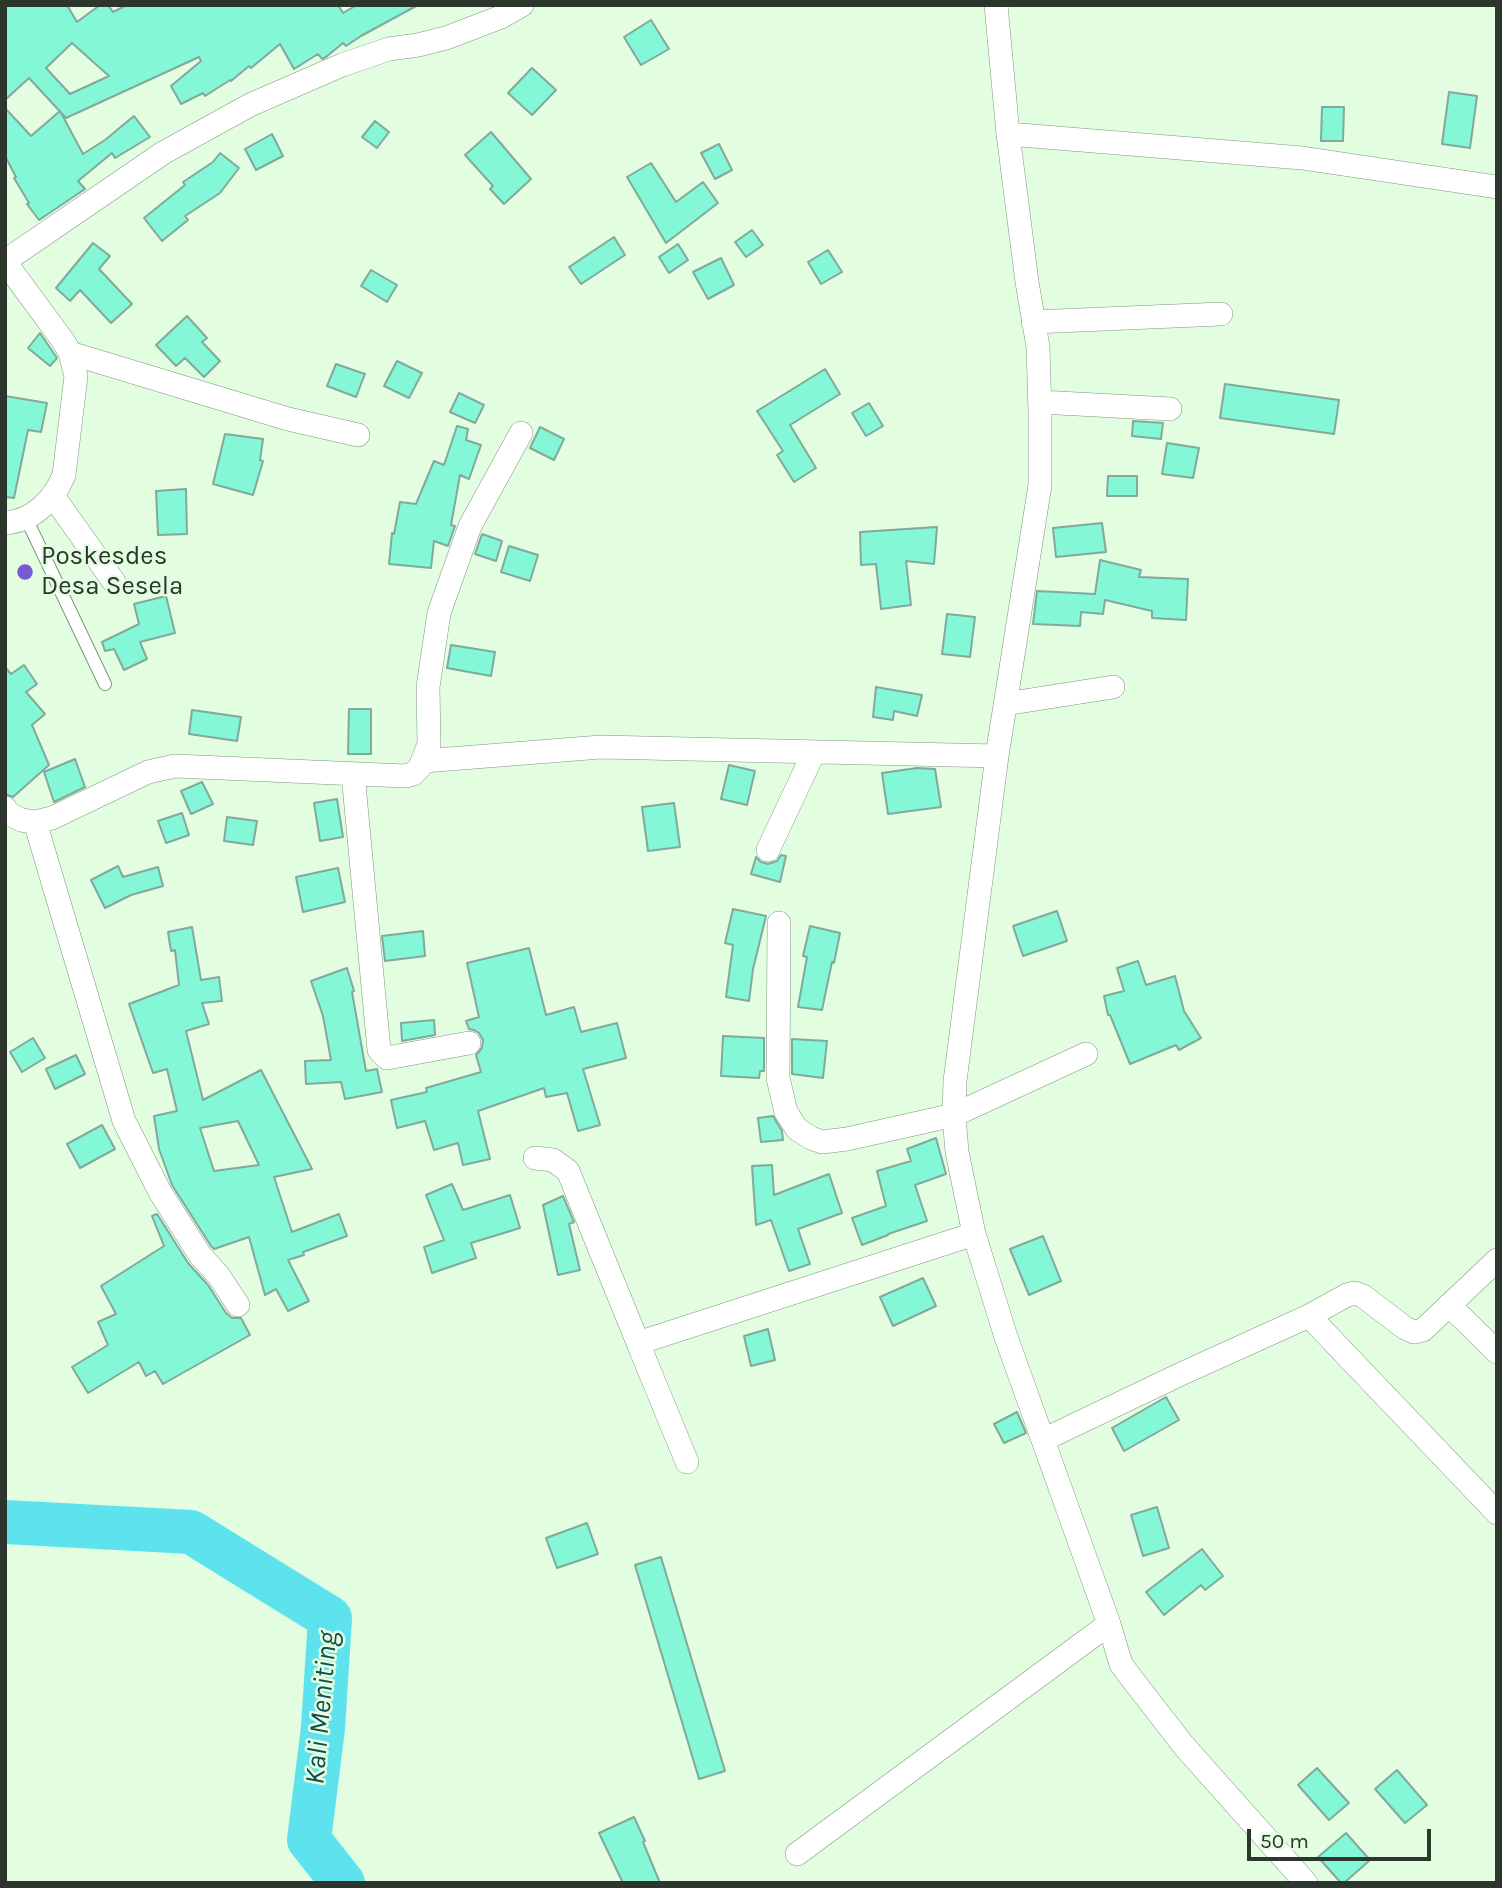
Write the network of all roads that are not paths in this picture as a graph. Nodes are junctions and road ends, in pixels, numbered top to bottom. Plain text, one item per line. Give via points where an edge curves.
1 (522, 5) edge
2 (996, 5) edge
3 (498, 11) edge
4 (1008, 134) junction
5 (1497, 187) edge
6 (5, 261) edge
7 (1221, 314) dead end
8 (1034, 322) junction
9 (70, 353) junction
10 (1040, 402) junction
11 (1170, 409) dead end
12 (521, 433) dead end
13 (358, 435) dead end
14 (53, 496) junction
15 (15, 521) edge
16 (114, 582) dead end
17 (105, 684) dead end
18 (1113, 687) dead end
19 (1005, 704) junction
20 (814, 752) junction
21 (997, 756) junction
22 (424, 761) junction
23 (353, 774) junction
24 (5, 808) edge
25 (35, 822) junction
26 (768, 850) dead end
27 (779, 923) dead end
28 (469, 1043) dead end
29 (1086, 1054) dead end
30 (954, 1115) junction
31 (535, 1158) dead end
32 (974, 1234) junction
33 (1497, 1260) edge
34 (238, 1305) dead end
35 (1449, 1305) junction
36 (1309, 1316) junction
37 (638, 1343) junction
38 (1497, 1352) edge
39 (1043, 1440) junction
40 (687, 1462) dead end
41 (1497, 1513) edge
42 (1109, 1624) junction
43 (797, 1854) dead end
44 (1306, 1883) edge

1 - 3 street
2 - 4 street
3 - 6 street via 446,38 389,49 250,104 163,153
4 - 5 street via 1302,158
4 - 8 street
6 - 9 street
7 - 8 street
8 - 10 street
9 - 13 street via 288,419
9 - 14 street via 75,388 64,475
10 - 11 street
10 - 19 street via 1040,485
12 - 22 street via 470,526 439,612
14 - 15 street via 36,512
14 - 16 street
15 - 17 lane
18 - 19 street
19 - 21 street
20 - 21 street
20 - 22 street via 601,747
20 - 26 street
21 - 30 street
22 - 23 street via 405,776
23 - 25 street via 175,766 148,772
23 - 28 street via 379,1050 387,1058
24 - 25 street via 21,821
25 - 34 street via 124,1121 160,1192
27 - 30 street via 778,1079 786,1112 797,1129 822,1142
29 - 30 street
30 - 32 street
31 - 37 street via 553,1160 568,1171
32 - 37 street
32 - 39 street
33 - 35 street
35 - 36 street via 1423,1330 1414,1332 1355,1293
35 - 38 street
36 - 39 street
36 - 41 street
37 - 40 street
39 - 42 street
42 - 43 street
42 - 44 street via 1129,1675 1184,1746

